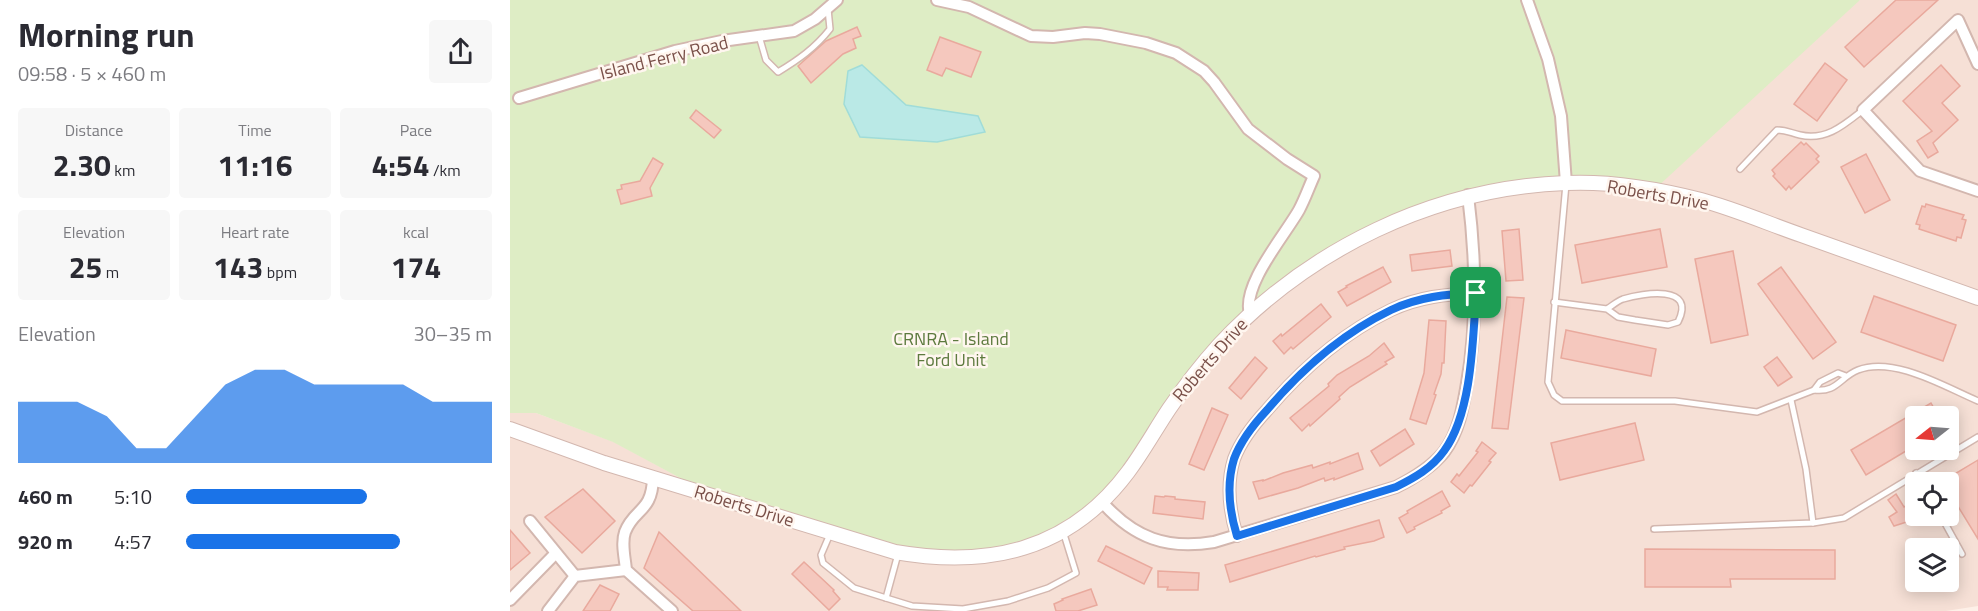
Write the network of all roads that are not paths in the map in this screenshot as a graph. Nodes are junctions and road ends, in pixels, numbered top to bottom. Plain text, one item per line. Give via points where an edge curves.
1 (837, 0) edge
2 (937, 0) edge
3 (1527, 0) edge
4 (828, 9) junction
5 (759, 36) junction
6 (1978, 64) edge
7 (519, 98) dead end
8 (1863, 110) junction
9 (1740, 169) dead end
10 (1566, 183) junction
11 (1978, 191) edge
12 (1468, 195) junction
13 (1476, 293) junction
14 (1978, 298) edge
15 (1554, 302) junction
16 (1607, 309) junction
17 (1250, 314) junction
18 (1846, 376) junction
19 (1814, 390) junction
20 (1791, 400) junction
21 (1978, 401) edge
22 (510, 429) edge
23 (1978, 438) edge
24 (1918, 472) edge
25 (653, 478) junction
26 (1905, 480) edge
27 (1102, 502) junction
28 (530, 521) dead end
29 (1813, 523) junction
30 (1947, 526) edge
31 (1654, 529) dead end
32 (1063, 531) junction
33 (831, 532) junction
34 (1237, 536) junction
35 (898, 552) junction
36 (555, 554) junction
37 (1962, 554) dead end
38 (626, 570) junction
39 (574, 576) junction
40 (886, 598) junction
41 (510, 600) edge
42 (661, 601) junction
43 (548, 611) edge
44 (654, 611) edge
45 (672, 611) edge

1 - 4 street, Island Ferry Road
2 - 17 street via 969,7 1031,36 1100,34 1176,53 1209,77 1248,129 1314,176 1299,209 1253,283
3 - 10 street via 1548,59 1562,116
4 - 5 street, Island Ferry Road via 794,31
4 - 5 lane via 830,29 801,58 778,72 765,60
5 - 7 street, Island Ferry Road via 675,51
6 - 8 street via 1958,20
8 - 9 lane via 1825,135 1777,130
8 - 11 street via 1920,171
10 - 12 street, Roberts Drive
10 - 14 street, Roberts Drive via 1651,189 1704,201
10 - 15 lane
12 - 13 street
12 - 17 street, Roberts Drive via 1411,214 1354,240 1300,274
13 - 34 street via 1433,296 1391,310 1336,344 1287,387 1249,431 1234,459 1229,498
13 - 34 street via 1462,413 1452,439 1434,462 1396,487
15 - 16 lane
15 - 20 lane via 1548,382 1554,395 1563,401 1675,401 1756,412
16 - 16 lane via 1621,300 1657,293 1674,295 1683,312 1678,322 1668,325 1618,317
17 - 27 street, Roberts Drive via 1195,373 1128,472
18 - 19 lane via 1838,374 1820,382
18 - 19 lane via 1824,392
18 - 21 lane via 1884,365
19 - 20 lane
20 - 29 lane
22 - 25 street, Roberts Drive
23 - 24 lane
25 - 33 street, Roberts Drive
25 - 38 street via 648,504 625,531
26 - 29 lane via 1844,518
27 - 32 street, Roberts Drive
27 - 34 street via 1129,528 1163,543 1198,545
28 - 36 street
29 - 31 lane
30 - 37 lane
32 - 35 street, Roberts Drive via 1000,554 958,559
32 - 40 lane via 1076,573 1048,588 1008,601 963,609 912,606
33 - 35 street, Roberts Drive
33 - 40 lane via 821,555 823,563 854,588
35 - 40 lane
36 - 39 street
36 - 41 street
38 - 39 street
38 - 42 street
39 - 43 street
42 - 44 street
42 - 45 street

